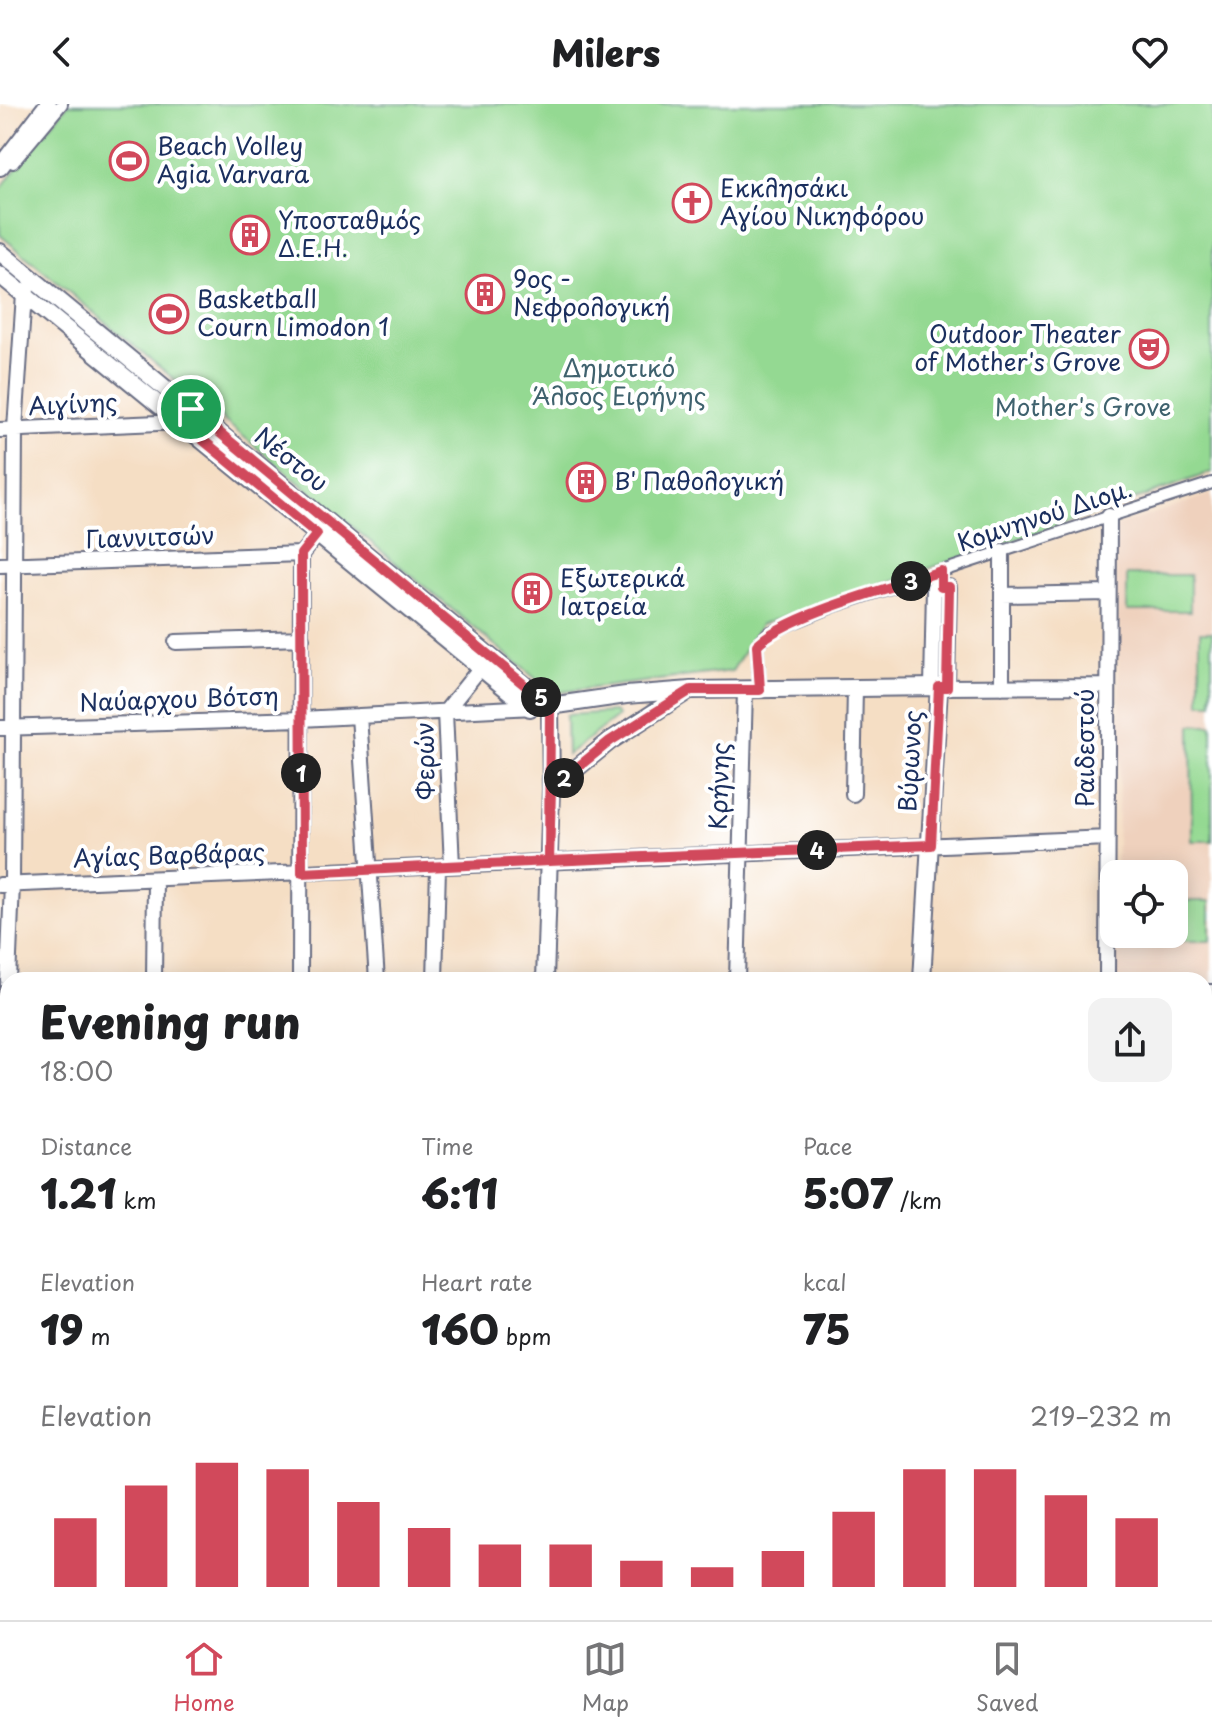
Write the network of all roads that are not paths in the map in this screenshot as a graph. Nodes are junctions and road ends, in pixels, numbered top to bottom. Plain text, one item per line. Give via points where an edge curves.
1 (48, 104) edge
2 (62, 104) edge
3 (7, 165) edge
4 (0, 252) edge
5 (0, 275) edge
6 (35, 280) junction
7 (24, 294) junction
8 (186, 416) junction
9 (8, 430) edge
10 (1212, 483) edge
11 (1109, 516) junction
12 (323, 528) junction
13 (1002, 551) junction
14 (301, 554) junction
15 (7, 565) edge
16 (941, 571) junction
17 (1108, 593) junction
18 (1002, 595) junction
19 (302, 638) junction
20 (176, 642) dead end
21 (481, 667) junction
22 (1108, 686) junction
23 (939, 687) junction
24 (1002, 687) junction
25 (855, 688) junction
26 (691, 690) junction
27 (752, 690) junction
28 (550, 706) junction
29 (530, 708) junction
30 (445, 712) junction
31 (359, 716) junction
32 (301, 719) junction
33 (6, 728) edge
34 (551, 789) junction
35 (853, 794) dead end
36 (1108, 838) junction
37 (931, 845) junction
38 (741, 853) junction
39 (549, 861) junction
40 (445, 866) junction
41 (369, 870) junction
42 (302, 873) junction
43 (155, 879) junction
44 (6, 885) edge
45 (8, 972) edge
46 (154, 972) edge
47 (300, 972) edge
48 (376, 972) edge
49 (436, 972) edge
50 (545, 972) edge
51 (737, 972) edge
52 (923, 972) edge
53 (1107, 972) edge

1 - 3 street
2 - 3 street
4 - 6 street, Νέστου
5 - 7 street, Νέστου
6 - 7 street
6 - 8 street, Νέστου
7 - 8 street, Νέστου
7 - 9 street
8 - 9 street, Αιγίνης
8 - 12 street, Νέστου
9 - 15 street
10 - 11 street, Κομνηνού Διομ.
11 - 13 street, Κομνηνού Διομ.
11 - 17 street, Ραιδεστού
12 - 14 street
12 - 21 street, Νέστου
12 - 28 street, Νέστου
13 - 16 street, Κομνηνού Διομ.
13 - 18 street
14 - 15 street, Γιαννιτσών
14 - 19 street
15 - 33 street
16 - 23 street, Βύρωνος via 941,587 934,587
16 - 27 street, Κομνηνού Διομ. via 768,633 757,645
17 - 18 street
17 - 22 street, Ραιδεστού
18 - 24 street
19 - 20 street
19 - 32 street
21 - 29 street, Νέστου
21 - 30 street, Φερών
22 - 24 street
22 - 36 street, Ραιδεστού
23 - 24 street
23 - 25 street
23 - 37 street, Βύρωνος
25 - 27 street
25 - 35 street
26 - 27 street
26 - 28 street
26 - 34 street via 610,741
27 - 38 street, Κρήνης
28 - 29 street, Ναύαρχου Βότση
28 - 34 street
29 - 30 street, Ναύαρχου Βότση
30 - 31 street, Ναύαρχου Βότση
30 - 40 street, Φερών
31 - 32 street, Ναύαρχου Βότση
31 - 41 street
32 - 33 street, Ναύαρχου Βότση
32 - 42 street
33 - 44 street
34 - 39 street
36 - 37 street, Αγίας Βαρβάρας
36 - 53 street, Ραιδεστού
37 - 38 street, Αγίας Βαρβάρας
37 - 52 street, Βύρωνος
38 - 39 street, Αγίας Βαρβάρας
38 - 51 street, Κρήνης
39 - 40 street, Αγίας Βαρβάρας
39 - 50 street
40 - 41 street, Αγίας Βαρβάρας
40 - 49 street, Φερών
41 - 42 street, Αγίας Βαρβάρας
41 - 48 street
42 - 43 street, Αγίας Βαρβάρας
42 - 47 street
43 - 44 street, Αγίας Βαρβάρας
43 - 46 street
44 - 45 street

